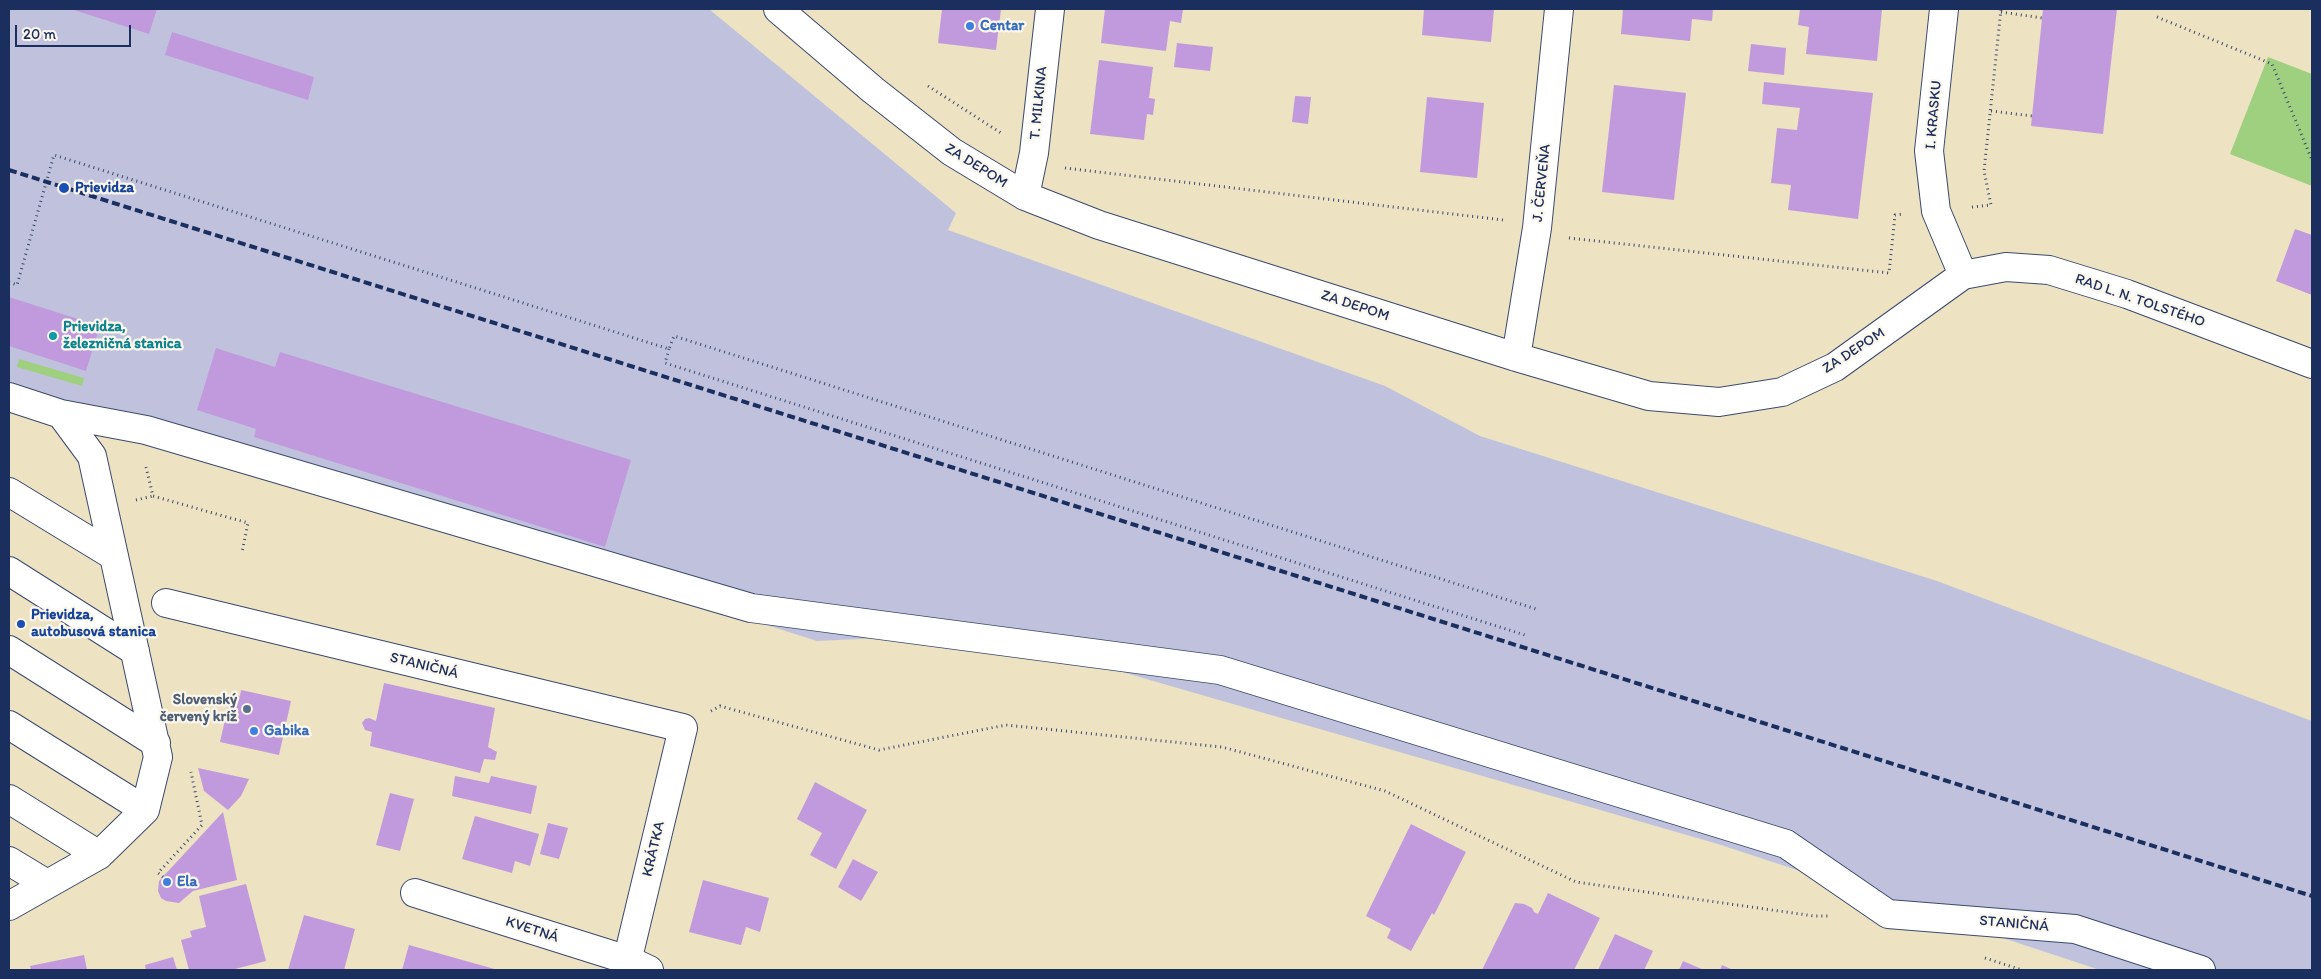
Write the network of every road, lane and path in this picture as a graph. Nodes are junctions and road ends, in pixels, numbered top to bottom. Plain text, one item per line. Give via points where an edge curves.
1 (778, 9) edge
2 (1050, 9) edge
3 (1559, 9) edge
4 (1944, 9) edge
5 (2001, 10) edge
6 (2157, 17) dead end
7 (2042, 18) dead end
8 (920, 82) dead end
9 (1990, 111) junction
10 (2032, 116) dead end
11 (1034, 153) junction
12 (2312, 160) edge
13 (1025, 196) junction
14 (1936, 210) junction
15 (1537, 228) junction
16 (1963, 275) junction
17 (9, 282) edge
18 (670, 349) junction
19 (1516, 357) junction
20 (2312, 364) edge
21 (9, 397) edge
22 (61, 414) junction
23 (146, 430) junction
24 (9, 492) edge
25 (153, 496) junction
26 (132, 501) dead end
27 (242, 552) dead end
28 (114, 556) junction
29 (9, 571) edge
30 (166, 603) dead end
31 (1536, 609) dead end
32 (1528, 636) dead end
33 (9, 650) edge
34 (135, 651) junction
35 (9, 725) edge
36 (683, 728) junction
37 (156, 743) junction
38 (9, 799) edge
39 (145, 810) junction
40 (185, 844) dead end
41 (190, 848) dead end
42 (99, 855) junction
43 (9, 861) edge
44 (47, 884) junction
45 (415, 892) dead end
46 (9, 906) edge
47 (1832, 916) dead end
48 (1977, 956) dead end
49 (634, 967) edge
50 (2022, 970) edge
51 (2201, 970) edge

1 - 13 street, ZA DEPOM via 952,152
2 - 11 street, T. MILKINA
3 - 15 street, J. ČERVEŇA
4 - 14 street, I. KRASKU via 1929,151
5 - 7 path
5 - 9 path
6 - 12 path via 2272,64
8 - 11 path
9 - 10 path
9 - 14 path via 1984,171 1991,205
11 - 13 street, T. MILKINA
11 - 15 path via 1058,167 1506,220
13 - 19 street, ZA DEPOM via 1099,225
14 - 15 path via 1895,214 1889,273 1564,237
14 - 16 street, I. KRASKU
15 - 19 street, J. ČERVEŇA
16 - 19 street, ZA DEPOM via 1835,367 1782,392 1719,402 1649,396
16 - 20 street, RAD L. N. TOLSTÉHO via 2006,267 2049,270 2127,294
17 - 18 path via 17,285 54,155
18 - 31 path via 674,336
18 - 32 path via 665,363
21 - 22 street, STANIČNÁ
22 - 23 street, STANIČNÁ
22 - 28 street via 92,456
23 - 25 path via 142,450
23 - 51 street, STANIČNÁ via 750,608 1220,670 1786,844 1888,914 2075,930
24 - 28 street
25 - 26 path
25 - 27 path via 248,523
28 - 34 street
29 - 34 street
30 - 36 street, STANIČNÁ
33 - 37 street
34 - 37 street
35 - 39 street
36 - 47 path via 720,706 879,750 1006,725 1222,747 1385,791 1576,882
36 - 49 street, KRÁTKA
37 - 39 street via 158,757
38 - 42 street
39 - 42 street
40 - 41 path
42 - 44 street
43 - 44 street
44 - 46 street
45 - 49 street, KVETNÁ
48 - 50 path

